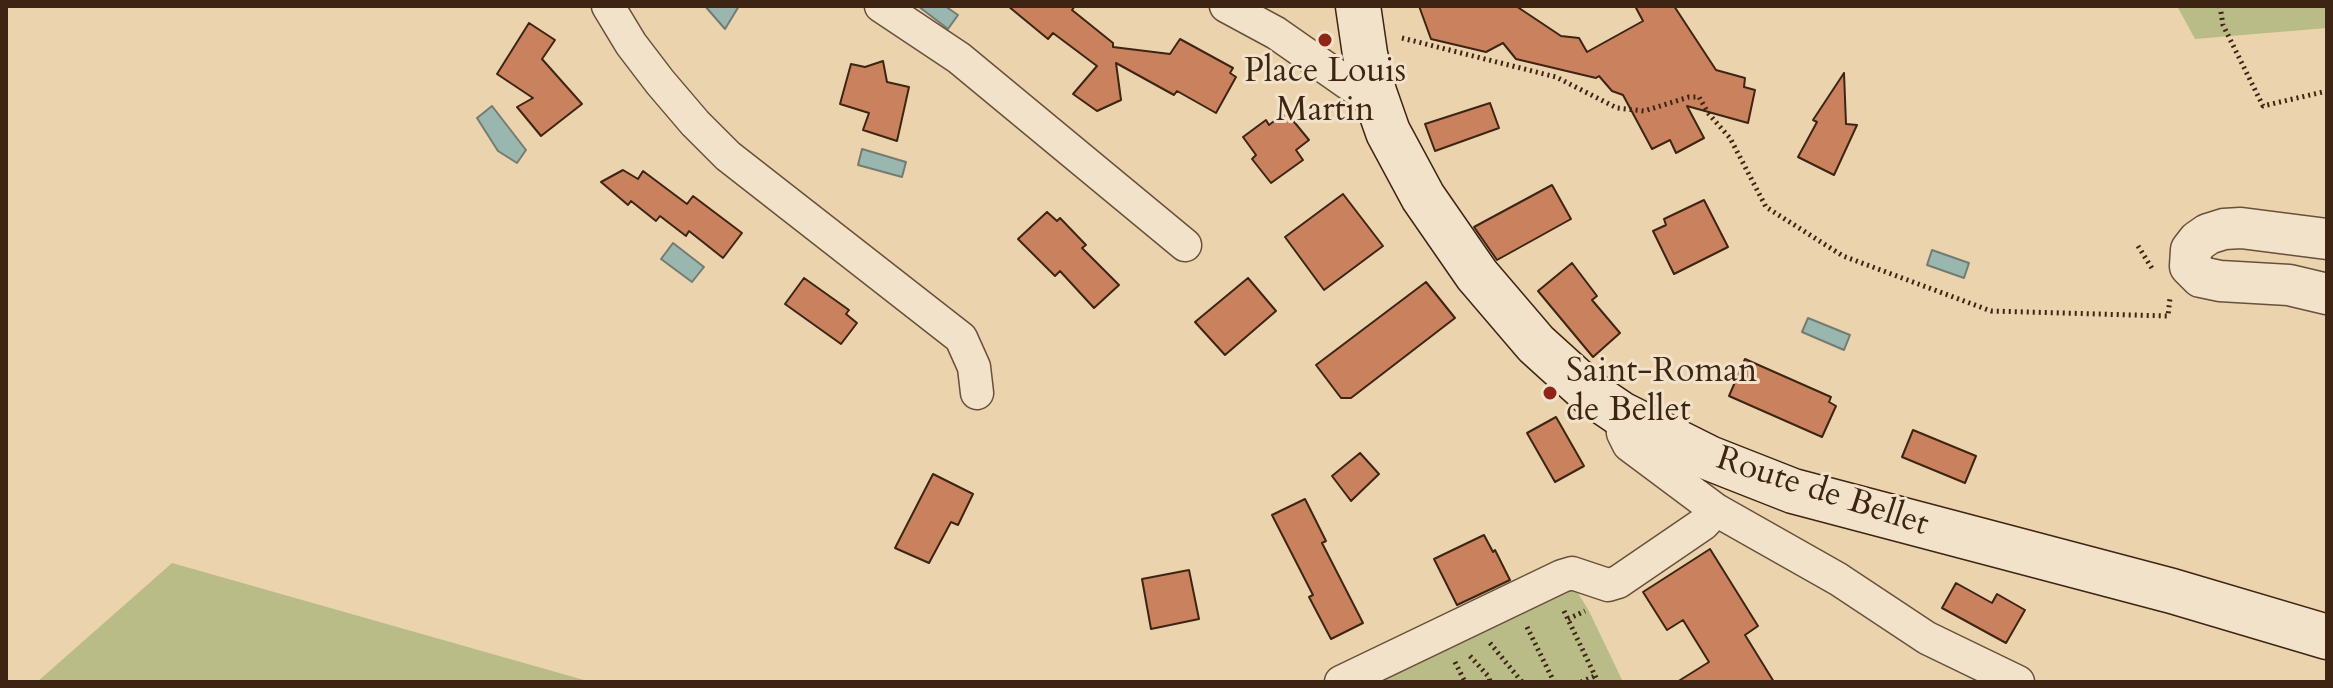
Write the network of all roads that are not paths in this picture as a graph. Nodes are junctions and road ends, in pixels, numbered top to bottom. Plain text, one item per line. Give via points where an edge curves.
1 (608, 6) edge
2 (881, 6) edge
3 (1226, 6) edge
4 (1360, 17) edge
5 (1374, 92) junction
6 (2327, 239) edge
7 (1185, 245) dead end
8 (2327, 294) edge
9 (977, 393) dead end
10 (1621, 414) junction
11 (1716, 510) junction
12 (2327, 637) edge
13 (1341, 682) edge
14 (2018, 682) edge

1 - 9 street via 660,82 728,156 961,338 974,367
2 - 7 street via 959,58
3 - 5 street via 1276,33 1359,91
4 - 5 main road, Route de Bellet
5 - 10 main road, Route de Bellet via 1416,184 1477,275 1536,344
6 - 8 street via 2224,229 2198,241 2190,266 2201,277 2220,281 2289,285
10 - 11 street via 1629,445
10 - 12 main road, Route de Bellet via 1709,458 1793,491
11 - 13 street via 1618,582 1608,585 1572,573 1562,576
11 - 14 street via 1838,579 1927,638

